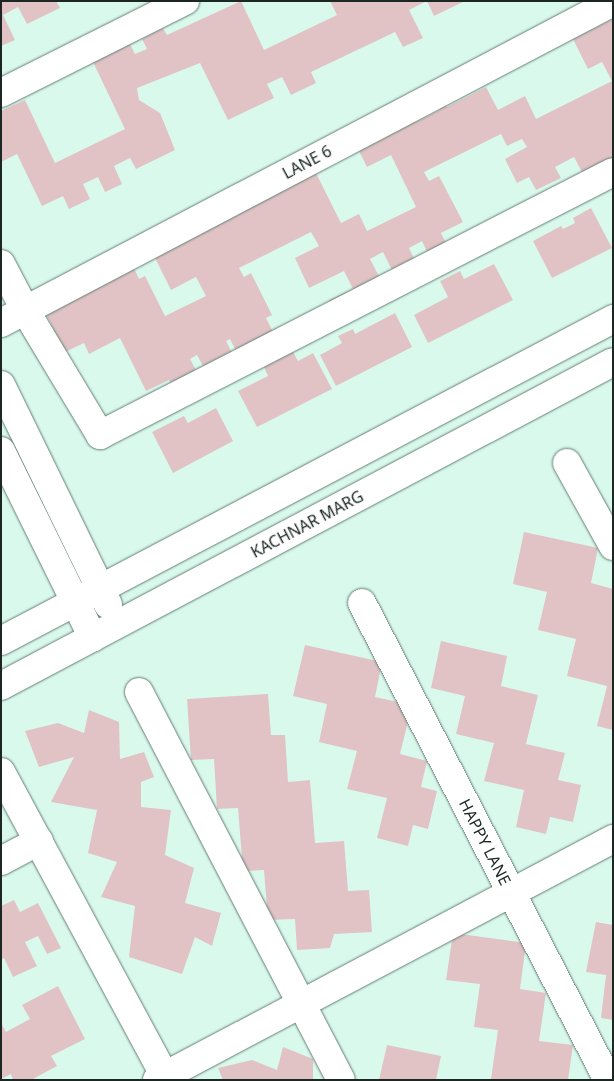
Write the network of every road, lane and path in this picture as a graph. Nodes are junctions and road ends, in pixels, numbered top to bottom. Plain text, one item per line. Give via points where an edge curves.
1 (185, 1) edge
2 (613, 2) edge
3 (1, 92) edge
4 (613, 172) edge
5 (1, 264) edge
6 (25, 310) junction
7 (613, 319) edge
8 (1, 323) edge
9 (613, 362) edge
10 (1, 385) edge
11 (1, 451) edge
12 (567, 463) dead end
13 (613, 546) edge
14 (100, 589) junction
15 (76, 601) junction
16 (362, 603) dead end
17 (118, 624) junction
18 (94, 638) junction
19 (1, 641) edge
20 (1, 686) edge
21 (139, 692) dead end
22 (1, 772) edge
23 (613, 839) edge
24 (39, 841) junction
25 (1, 861) edge
26 (511, 892) junction
27 (300, 1004) junction
28 (163, 1078) edge
29 (341, 1080) edge
30 (608, 1080) edge

1 - 3 street
2 - 6 street, LANE 6
4 - 6 street via 100,435
5 - 6 street
6 - 8 street, LANE 6
7 - 14 street
9 - 17 street, KACHNAR MARG
10 - 14 street
11 - 15 street
12 - 13 street
14 - 15 street
14 - 17 street
15 - 18 street
15 - 19 street
16 - 26 street, HAPPY LANE
17 - 18 street, KACHNAR MARG
18 - 20 street, KACHNAR MARG
21 - 27 street
22 - 24 street
23 - 26 street
24 - 25 street
24 - 28 street
26 - 27 street
26 - 30 street, HAPPY LANE
27 - 28 street
27 - 29 street

